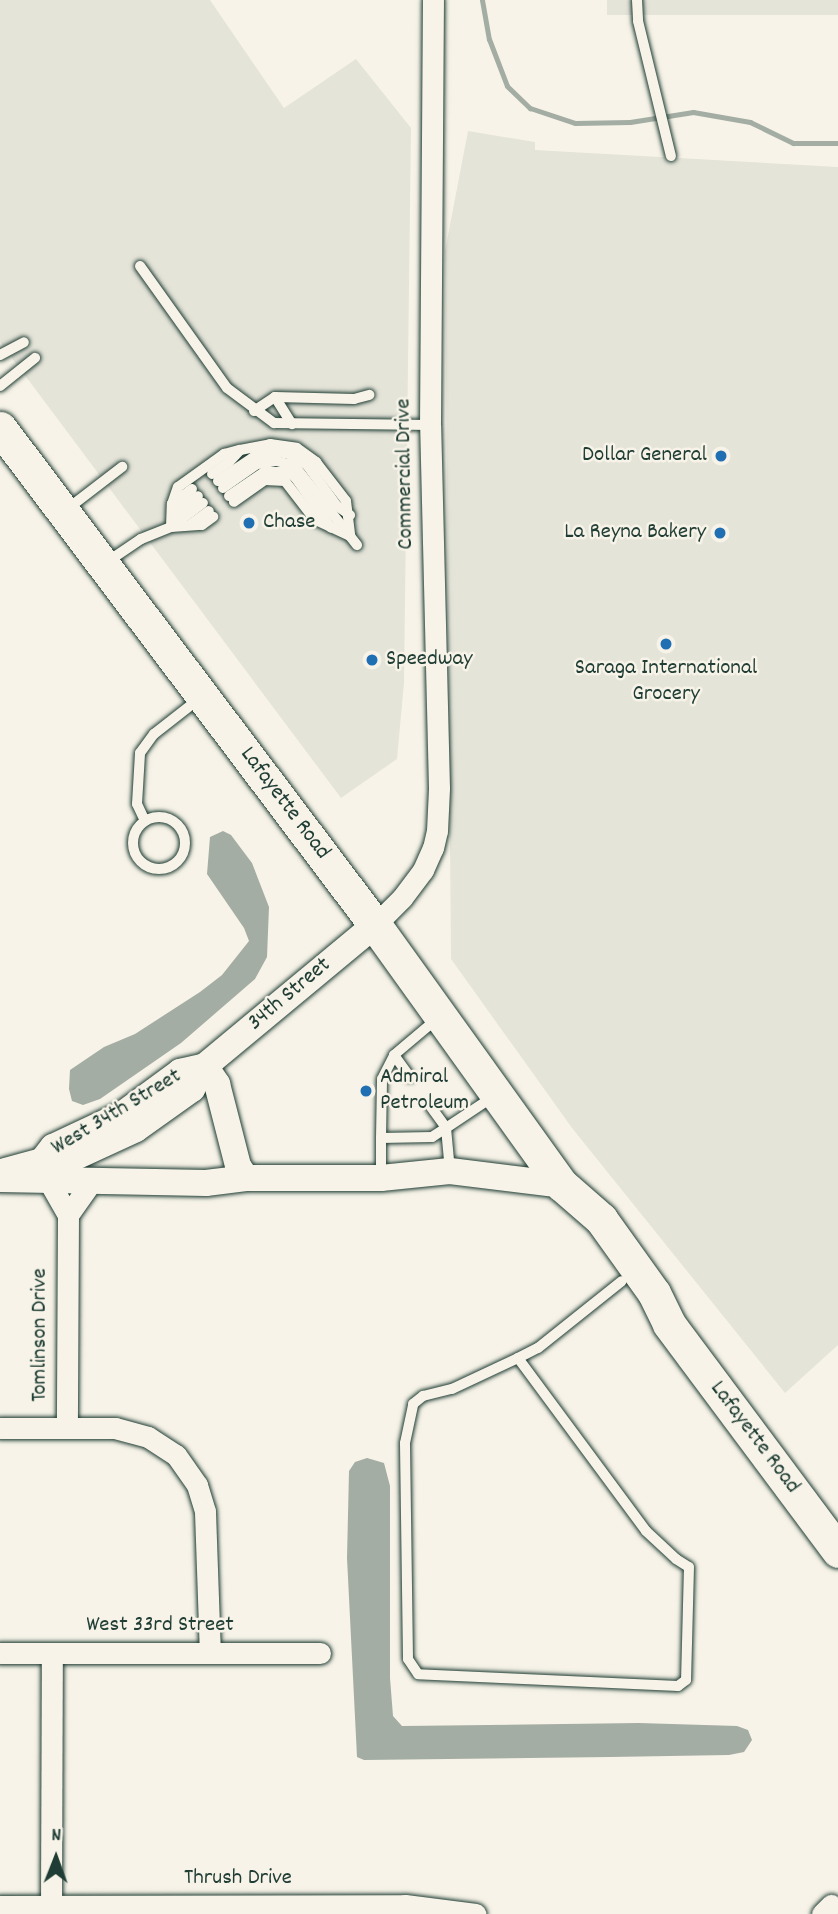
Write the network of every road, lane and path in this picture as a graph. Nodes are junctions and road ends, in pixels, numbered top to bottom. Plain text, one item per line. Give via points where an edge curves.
1 (432, 0) edge
2 (637, 0) edge
3 (671, 156) dead end
4 (140, 266) dead end
5 (24, 342) dead end
6 (0, 355) edge
7 (35, 358) dead end
8 (0, 386) edge
9 (369, 395) dead end
10 (275, 397) junction
11 (254, 411) junction
12 (292, 424) junction
13 (430, 425) junction
14 (0, 428) edge
15 (240, 450) junction
16 (122, 467) dead end
17 (223, 488) junction
18 (203, 503) junction
19 (63, 512) junction
20 (349, 515) junction
21 (172, 516) junction
22 (350, 536) junction
23 (358, 545) dead end
24 (103, 565) junction
25 (203, 697) junction
26 (145, 821) junction
27 (374, 925) junction
28 (440, 1016) junction
29 (394, 1055) junction
30 (205, 1066) junction
31 (410, 1077) dead end
32 (496, 1094) junction
33 (431, 1107) dead end
34 (446, 1128) junction
35 (381, 1138) junction
36 (45, 1171) junction
37 (450, 1171) junction
38 (0, 1172) edge
39 (246, 1178) junction
40 (381, 1178) junction
41 (0, 1179) edge
42 (92, 1181) junction
43 (562, 1185) junction
44 (68, 1215) junction
45 (622, 1281) junction
46 (669, 1324) junction
47 (518, 1358) junction
48 (0, 1428) edge
49 (67, 1428) junction
50 (838, 1551) edge
51 (0, 1653) edge
52 (52, 1653) junction
53 (210, 1653) junction
54 (320, 1653) dead end
55 (51, 1905) junction
56 (0, 1906) edge
57 (475, 1914) edge

1 - 13 street, Commercial Drive
2 - 3 lane
4 - 11 lane via 227,388
5 - 6 lane
7 - 8 lane
9 - 10 lane via 354,400
10 - 11 lane
10 - 12 lane
11 - 12 lane via 274,423
12 - 13 lane
13 - 27 street, Commercial Drive via 437,831 423,870
14 - 19 main road, Lafayette Road
15 - 17 lane via 229,462
15 - 20 lane via 270,444 297,448 346,501
15 - 21 lane via 224,454 178,488
16 - 19 lane
17 - 20 lane via 255,456 289,454 307,465
17 - 22 lane via 285,481 315,520
17 - 22 lane via 257,464 285,462 300,471
18 - 21 lane
18 - 21 lane
18 - 21 lane via 188,526
19 - 24 main road, Lafayette Road
20 - 22 lane
21 - 24 lane
22 - 23 lane
24 - 25 main road, Lafayette Road
25 - 26 lane via 155,734 140,753 137,804
25 - 27 main road, Lafayette Road
26 - 26 lane via 135,832 137,856 149,867 172,865 184,850 181,830 167,818
27 - 28 main road, Lafayette Road
27 - 30 street, 34th Street
28 - 29 lane
28 - 32 main road, Lafayette Road
29 - 31 lane
29 - 35 lane via 382,1079
30 - 36 street, West 34th Street via 180,1072 123,1114 53,1147
30 - 39 street via 217,1084 238,1166
32 - 34 lane
32 - 43 main road, Lafayette Road
33 - 34 lane
34 - 35 lane via 432,1137
34 - 37 lane
35 - 40 lane
36 - 38 street, West 34th Street
36 - 41 street
36 - 42 street
36 - 44 street
37 - 40 street
37 - 43 street
39 - 40 street
39 - 42 street via 206,1183
42 - 44 street
43 - 45 main road, Lafayette Road via 580,1227
43 - 46 main road, Lafayette Road via 601,1219 654,1293
44 - 49 street, Tomlinson Drive
45 - 46 main road, Lafayette Road via 655,1322
45 - 47 lane via 538,1349
46 - 50 main road, Lafayette Road
47 - 47 lane via 453,1389 423,1395 413,1404 405,1443 408,1658 418,1674 678,1686 686,1680 689,1567 646,1531
48 - 49 street
49 - 53 street, Tomlinson Drive via 115,1428 148,1437 169,1450 190,1474 205,1512
51 - 52 street, West 33rd Street
52 - 53 street, West 33rd Street
52 - 55 street
53 - 54 street, West 33rd Street
55 - 56 street, Thrush Drive
55 - 57 street, Thrush Drive via 397,1905

